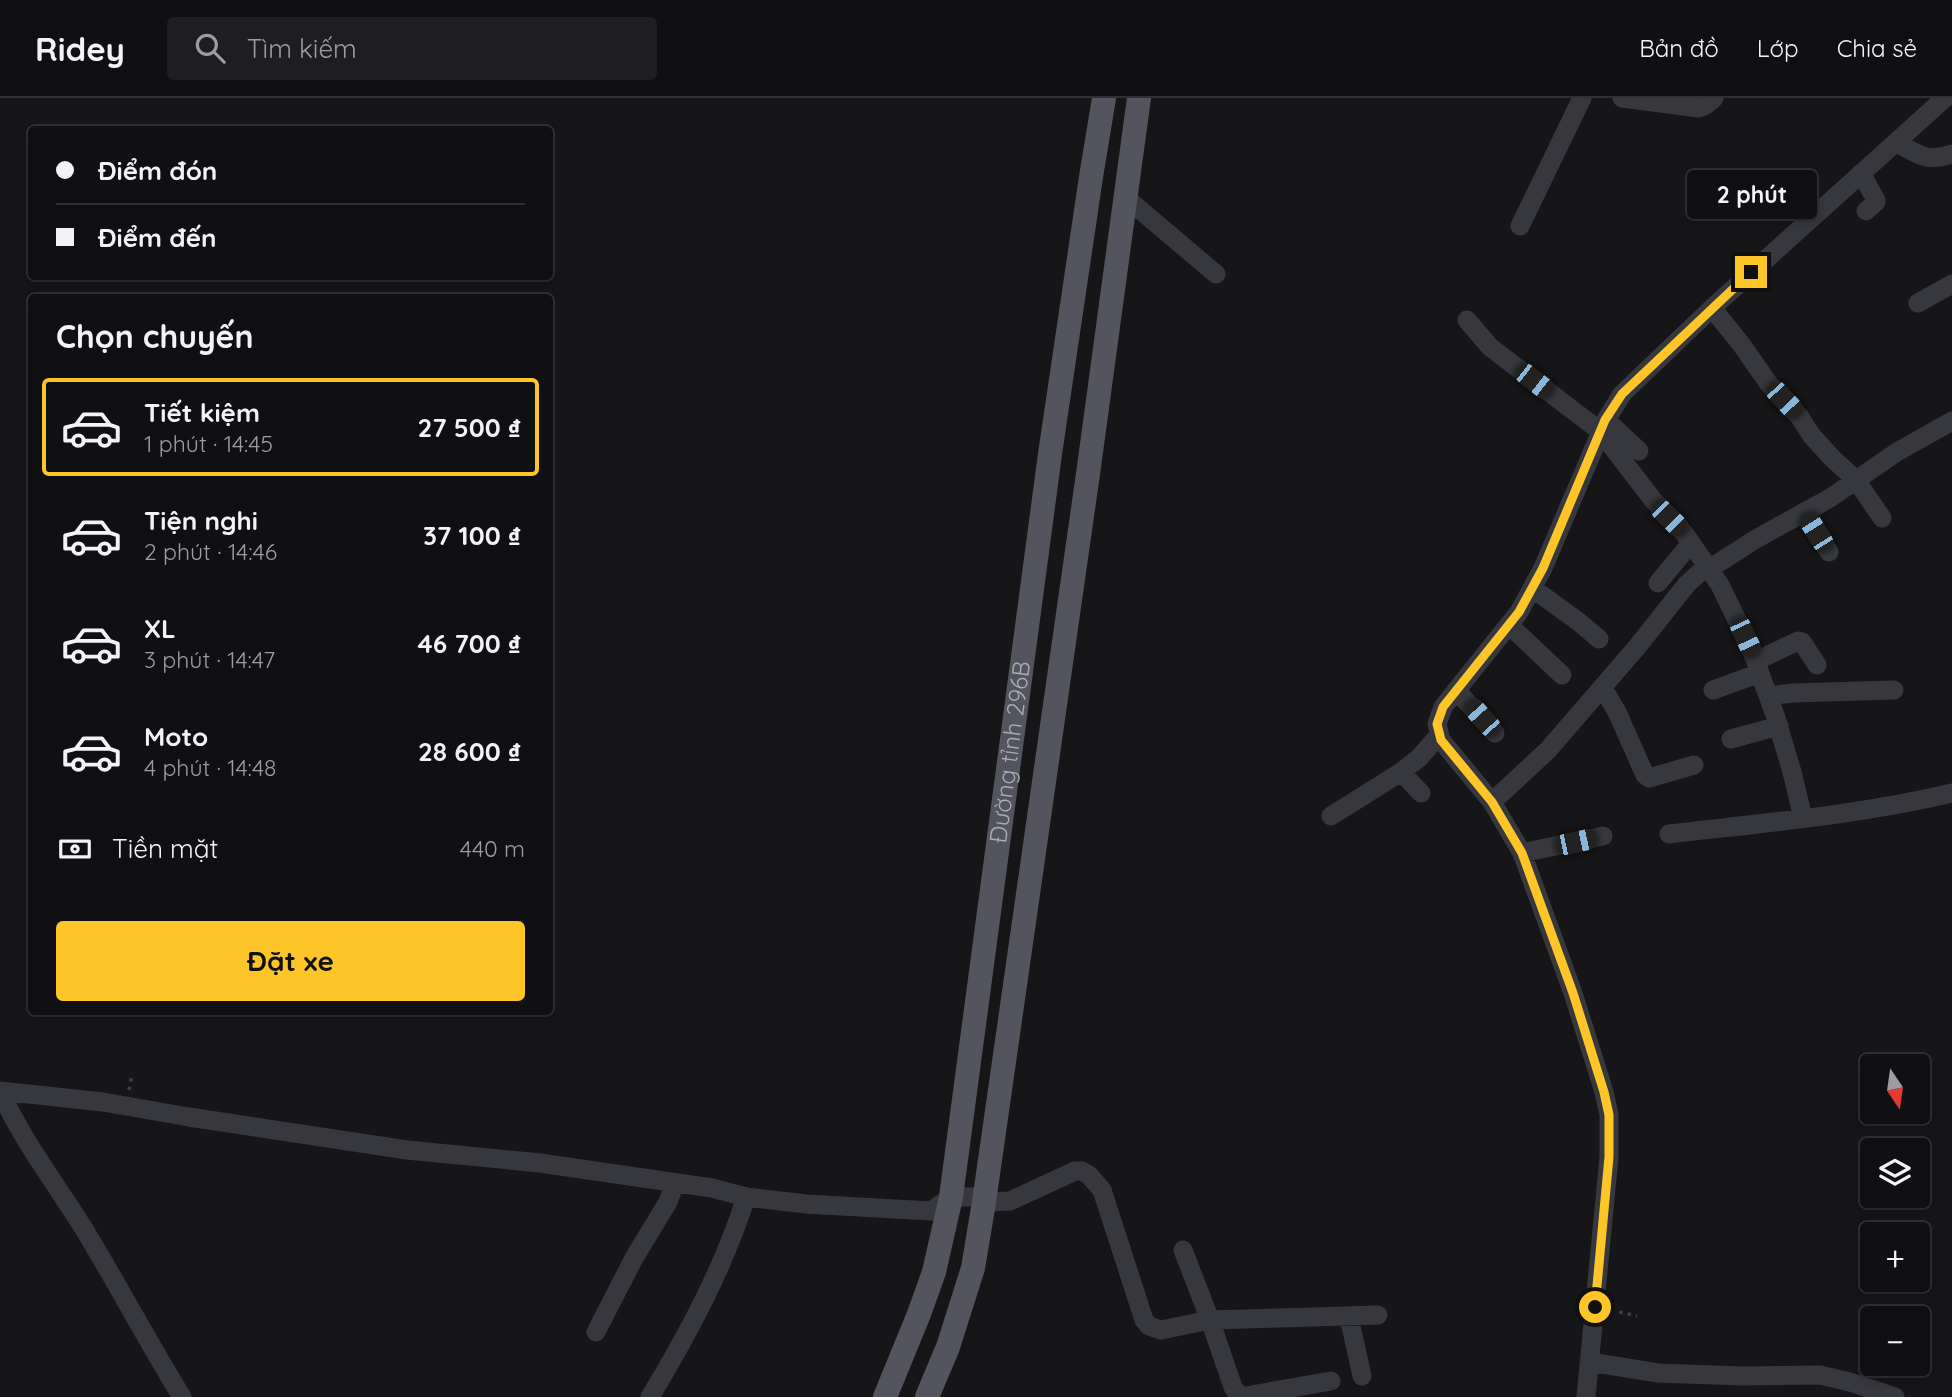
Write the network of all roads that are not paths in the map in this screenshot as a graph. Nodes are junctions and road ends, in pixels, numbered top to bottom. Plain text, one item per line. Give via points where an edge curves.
1 (1104, 98) edge
2 (1139, 98) edge
3 (1582, 98) edge
4 (1622, 98) edge
5 (1714, 98) edge
6 (1945, 98) edge
7 (1896, 142) junction
8 (1952, 154) edge
9 (1861, 173) junction
10 (1125, 197) junction
11 (1866, 211) dead end
12 (1520, 226) dead end
13 (1216, 274) dead end
14 (1952, 284) edge
15 (1919, 303) dead end
16 (1712, 308) junction
17 (1467, 320) dead end
18 (1952, 421) edge
19 (1603, 426) junction
20 (1639, 451) dead end
21 (1856, 480) junction
22 (1804, 512) junction
23 (1882, 518) dead end
24 (1691, 543) junction
25 (1829, 552) dead end
26 (1708, 567) junction
27 (1658, 583) dead end
28 (1532, 588) junction
29 (1508, 625) junction
30 (1599, 639) dead end
31 (1817, 665) dead end
32 (1758, 667) junction
33 (1562, 675) dead end
34 (1603, 688) junction
35 (1456, 690) junction
36 (1713, 690) dead end
37 (1894, 690) dead end
38 (1768, 696) junction
39 (1779, 726) junction
40 (1495, 733) dead end
41 (1439, 735) junction
42 (1731, 739) dead end
43 (1694, 765) dead end
44 (1401, 772) junction
45 (1421, 793) dead end
46 (1952, 793) edge
47 (1492, 802) junction
48 (1331, 816) dead end
49 (1803, 818) junction
50 (1668, 834) dead end
51 (1603, 836) dead end
52 (1522, 853) junction
53 (0, 1091) edge
54 (675, 1183) junction
55 (951, 1196) junction
56 (746, 1197) junction
57 (984, 1202) junction
58 (1183, 1250) dead end
59 (1378, 1315) dead end
60 (1349, 1317) junction
61 (1210, 1320) junction
62 (596, 1332) dead end
63 (1590, 1362) junction
64 (1362, 1376) dead end
65 (1331, 1381) dead end
66 (182, 1397) edge
67 (650, 1397) edge
68 (885, 1397) edge
69 (927, 1397) edge
70 (1586, 1397) edge
71 (1895, 1397) edge

1 - 55 main road, Đường tỉnh 296B via 1050,454
2 - 10 main road, Đường tỉnh 296B
3 - 12 street
4 - 5 street via 1699,108
6 - 7 street
7 - 8 street via 1930,159
7 - 9 street
9 - 11 street via 1876,200
9 - 16 street
10 - 13 street
10 - 57 main road, Đường tỉnh 296B
14 - 15 street
16 - 19 street via 1622,394
16 - 21 street via 1812,436
17 - 19 street via 1490,347
18 - 21 street
19 - 20 street
19 - 24 street via 1646,492
19 - 28 street
21 - 22 street
21 - 23 street
22 - 25 street
22 - 26 street
24 - 26 street
24 - 27 street
26 - 32 street
26 - 34 street via 1687,584
28 - 29 street
28 - 30 street
29 - 33 street
29 - 35 street
31 - 32 street via 1798,641
32 - 36 street
32 - 38 street
34 - 43 street via 1645,775 1657,777
34 - 47 street via 1548,750
35 - 40 street
35 - 41 street via 1443,707 1437,724
37 - 38 street
38 - 39 street
39 - 42 street
39 - 49 street
41 - 44 street
41 - 47 street
44 - 45 street
44 - 48 street
46 - 49 street
47 - 52 street
49 - 50 street
51 - 52 street
52 - 63 street via 1573,993 1609,1115
53 - 54 street
53 - 66 street
54 - 56 street
54 - 62 street
55 - 56 street via 931,1211
55 - 57 street
55 - 68 main road, Đường tỉnh 296B via 934,1272
56 - 67 street via 695,1318
57 - 61 street via 1010,1201 1082,1171 1102,1190 1149,1326 1161,1330
57 - 69 main road, Đường tỉnh 296B via 965,1295
58 - 61 street
59 - 60 street
60 - 61 street
60 - 64 street
61 - 65 street via 1239,1396
63 - 70 street
63 - 71 street via 1658,1373 1820,1375

